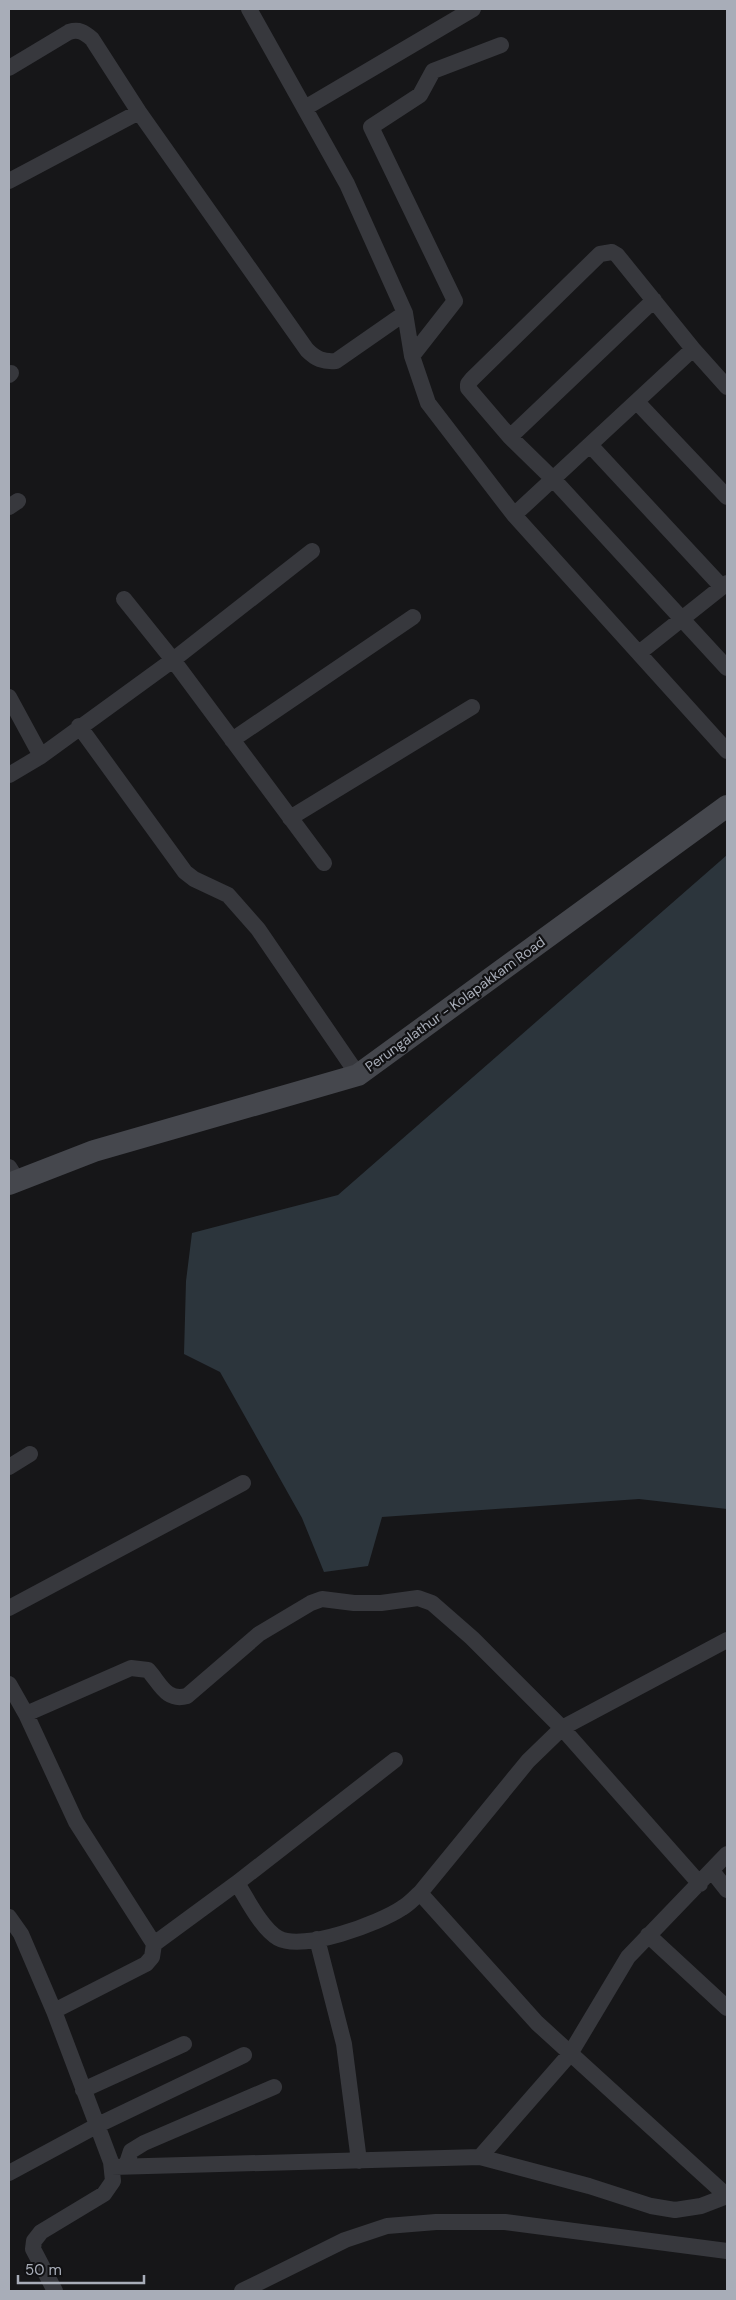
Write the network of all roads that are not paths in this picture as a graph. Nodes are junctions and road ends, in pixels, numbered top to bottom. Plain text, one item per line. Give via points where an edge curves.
1 (250, 9) edge
2 (473, 9) edge
3 (501, 46) dead end
4 (9, 68) edge
5 (304, 108) junction
6 (139, 112) junction
7 (9, 181) edge
8 (654, 300) junction
9 (405, 313) junction
10 (693, 349) junction
11 (412, 356) junction
12 (727, 387) edge
13 (638, 402) junction
14 (510, 437) junction
15 (591, 446) junction
16 (554, 480) junction
17 (727, 496) edge
18 (514, 515) junction
19 (312, 551) dead end
20 (724, 585) edge
21 (124, 598) dead end
22 (413, 617) dead end
23 (681, 619) junction
24 (639, 653) junction
25 (173, 660) junction
26 (727, 668) edge
27 (9, 697) edge
28 (472, 707) dead end
29 (79, 726) junction
30 (232, 740) junction
31 (727, 751) edge
32 (41, 756) junction
33 (9, 775) edge
34 (727, 806) edge
35 (290, 818) junction
36 (324, 863) dead end
37 (358, 1075) junction
38 (11, 1177) edge
39 (30, 1454) dead end
40 (9, 1467) edge
41 (243, 1483) dead end
42 (9, 1608) edge
43 (727, 1640) edge
44 (9, 1684) edge
45 (26, 1714) junction
46 (562, 1728) junction
47 (395, 1760) dead end
48 (727, 1854) edge
49 (712, 1871) junction
50 (237, 1883) junction
51 (700, 1884) junction
52 (727, 1890) edge
53 (420, 1893) junction
54 (9, 1917) edge
55 (648, 1935) junction
56 (317, 1939) junction
57 (154, 1944) junction
58 (727, 2008) edge
59 (54, 2011) junction
60 (184, 2044) dead end
61 (570, 2054) junction
62 (244, 2055) dead end
63 (274, 2087) dead end
64 (83, 2090) junction
65 (98, 2125) junction
66 (480, 2157) junction
67 (359, 2161) junction
68 (119, 2167) junction
69 (9, 2173) edge
70 (727, 2196) edge
71 (727, 2252) edge
72 (55, 2291) edge
73 (242, 2291) edge

1 - 5 street
2 - 5 street
3 - 11 street via 433,72 420,95 371,127 455,301
4 - 6 street via 69,32 84,32 92,39
5 - 9 street via 347,184
6 - 7 street
6 - 9 street via 307,350 316,358 336,361
8 - 10 street
8 - 14 street
8 - 14 street via 617,255 612,252 600,254 468,384 471,393
9 - 11 street
10 - 12 street
10 - 13 street
11 - 18 street via 428,403
13 - 15 street
13 - 17 street
14 - 16 street
15 - 16 street
15 - 20 street
16 - 18 street
16 - 23 street
18 - 24 street
19 - 25 street
20 - 23 street
21 - 25 street
22 - 30 street
23 - 24 street
23 - 26 street
24 - 31 street
25 - 29 street
25 - 30 street
27 - 32 street
28 - 35 street
29 - 32 street
29 - 37 street via 185,872 228,895 258,929
30 - 35 street
32 - 33 street
34 - 37 main road, Perungalathur - Kolapakkam Road
35 - 36 street
37 - 38 main road, Perungalathur - Kolapakkam Road
39 - 40 street
41 - 42 street
43 - 46 street
44 - 45 street
45 - 46 street via 131,1668 148,1670 165,1693 172,1697 187,1696 260,1634 311,1603 322,1599 354,1603 418,1598 432,1603 472,1638
45 - 57 street via 76,1822
46 - 51 street
46 - 53 street via 528,1760
47 - 50 street
48 - 49 street
49 - 51 street
49 - 52 street
50 - 56 street via 273,1935 288,1941
50 - 57 street
51 - 55 street
53 - 56 street via 382,1920
53 - 61 street via 537,2023
54 - 59 street via 21,1934
55 - 58 street
55 - 61 street via 628,1957
56 - 67 street via 344,2044
57 - 59 street via 152,1957 146,1964
59 - 64 street
60 - 64 street
61 - 66 street
61 - 70 street
62 - 65 street
63 - 68 street via 144,2143 131,2151
64 - 65 street
65 - 68 street
65 - 69 street
66 - 67 street
66 - 70 street via 650,2206 675,2210 701,2206
67 - 68 street
68 - 72 street via 104,2194 41,2232 34,2241 33,2249
71 - 73 street via 505,2222 436,2222 387,2226 345,2240

